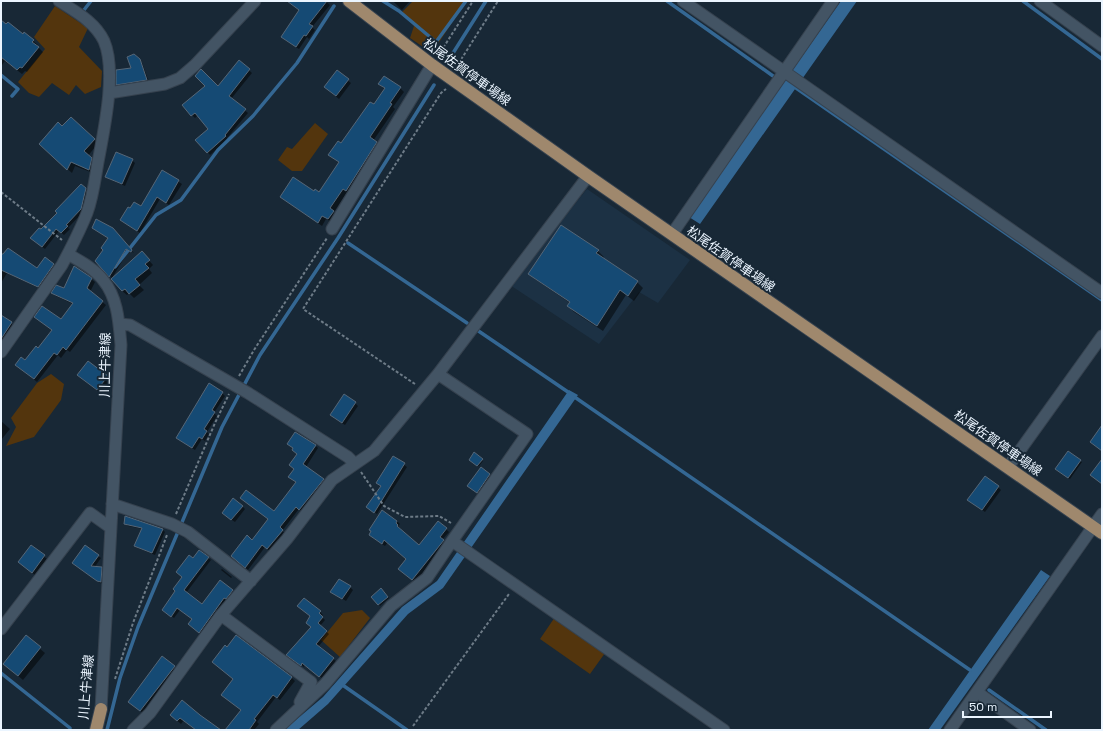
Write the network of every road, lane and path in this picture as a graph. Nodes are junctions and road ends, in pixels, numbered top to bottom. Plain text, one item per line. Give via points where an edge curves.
1 (59, 1) edge
2 (255, 1) edge
3 (349, 1) edge
4 (473, 1) edge
5 (498, 1) edge
6 (683, 1) edge
7 (833, 1) edge
8 (1040, 1) edge
9 (1102, 46) edge
10 (432, 65) junction
11 (786, 72) junction
12 (454, 81) junction
13 (109, 93) junction
14 (588, 176) junction
15 (1, 192) edge
16 (332, 229) joint
17 (672, 234) junction
18 (70, 250) junction
19 (1102, 293) edge
20 (119, 324) junction
21 (1102, 336) edge
22 (1, 352) edge
23 (438, 374) junction
24 (233, 386) junction
25 (424, 390) junction
26 (355, 464) junction
27 (1008, 467) junction
28 (112, 504) junction
29 (1102, 514) edge
30 (172, 524) junction
31 (111, 528) junction
32 (460, 528) junction
33 (1098, 530) edge
34 (454, 543) junction
35 (251, 581) junction
36 (515, 585) junction
37 (221, 615) junction
38 (1, 629) edge
39 (114, 680) dead end
40 (977, 692) junction
41 (101, 709) joint
42 (294, 712) junction
43 (413, 726) dead end
44 (96, 730) edge
45 (133, 730) edge
46 (276, 730) edge
47 (724, 730) edge
48 (950, 730) edge
49 (1030, 730) edge

1 - 13 street via 88,20 98,30 104,42 108,61
2 - 13 street via 180,78 164,84
3 - 10 main road, 松尾佐賀停車場線
4 - 10 path
5 - 12 path via 462,58
6 - 11 street
7 - 11 street
8 - 9 street
10 - 12 main road, 松尾佐賀停車場線
10 - 16 street
11 - 17 street
11 - 19 street
12 - 14 main road, 松尾佐賀停車場線
12 - 25 path via 441,93 303,309
13 - 18 street via 92,195 87,213
14 - 17 main road, 松尾佐賀停車場線
14 - 23 street
15 - 18 path
16 - 24 path
17 - 27 main road, 松尾佐賀停車場線
18 - 20 street, 川上牛津線 via 103,278 112,294
18 - 22 street via 62,266
20 - 24 street via 130,325
20 - 28 street, 川上牛津線 via 121,345
21 - 27 street
23 - 25 street
23 - 32 street via 527,434
24 - 26 street via 248,393
24 - 30 path
25 - 26 street via 374,451
26 - 32 path via 384,506 405,517 439,516
26 - 35 street via 332,480 287,540
27 - 33 main road, 松尾佐賀停車場線
28 - 30 street
28 - 31 street, 川上牛津線
29 - 33 street
30 - 35 street via 188,532
30 - 39 path via 133,623
31 - 38 street via 90,513
31 - 41 street, 川上牛津線
32 - 34 street
33 - 40 street
34 - 36 street
34 - 42 street via 427,578 391,606 325,684
35 - 37 street
36 - 43 path
36 - 47 street
37 - 42 street via 311,682
37 - 45 street via 150,713
40 - 48 street
40 - 49 street
41 - 44 main road, 川上牛津線
42 - 46 street

